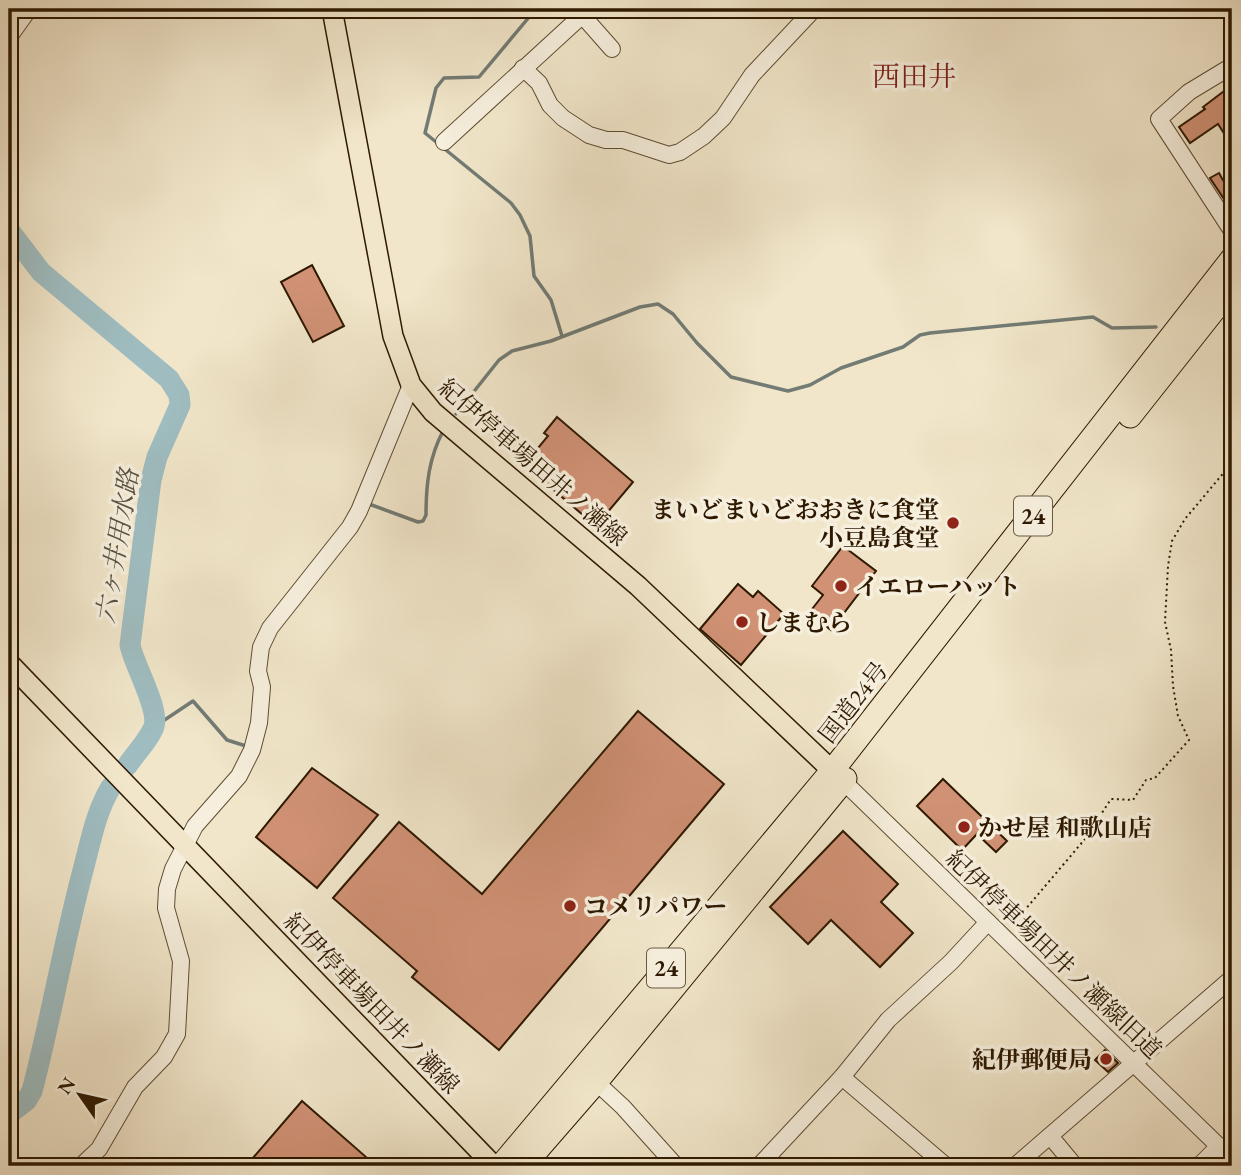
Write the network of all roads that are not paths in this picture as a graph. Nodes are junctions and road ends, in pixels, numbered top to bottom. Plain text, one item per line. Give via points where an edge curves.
1 (29, 9) edge
2 (332, 9) edge
3 (814, 9) edge
4 (586, 12) edge
5 (9, 37) edge
6 (612, 49) dead end
7 (1232, 66) edge
8 (523, 68) junction
9 (444, 142) dead end
10 (1232, 231) edge
11 (1232, 259) edge
12 (1232, 287) edge
13 (411, 385) junction
14 (9, 663) edge
15 (838, 776) junction
16 (185, 846) junction
17 (988, 922) junction
18 (1232, 978) edge
19 (1134, 1063) junction
20 (842, 1076) junction
21 (596, 1082) junction
22 (1050, 1136) junction
23 (1219, 1146) junction
24 (1232, 1159) edge
25 (1070, 1165) edge
26 (81, 1166) edge
27 (495, 1166) edge
28 (501, 1166) edge
29 (523, 1166) edge
30 (676, 1166) edge
31 (759, 1166) edge
32 (946, 1166) edge
33 (1015, 1166) edge
34 (1199, 1166) edge

1 - 5 street
2 - 13 main road, 紀伊停車場田井ノ瀬線 via 393,336
3 - 8 street via 752,75 723,118 688,147 668,155 589,135 550,105 539,83
4 - 6 street
4 - 8 street
7 - 10 street via 1189,92 1159,119
8 - 9 street
11 - 15 highway, 国道24号 / 24
12 - 15 highway, 国道24号 / 24
13 - 15 main road, 紀伊停車場田井ノ瀬線 via 433,412 638,586
13 - 16 street via 350,527 270,628 261,647 259,723 252,750 239,776 195,826
14 - 16 main road, 紀伊停車場田井ノ瀬線
15 - 17 street, 紀伊停車場田井ノ瀬線旧道
15 - 21 highway, 国道24号 / 24
15 - 28 highway, 国道24号 / 24
16 - 26 street via 173,869 166,908 181,961 177,1034 164,1057 135,1087 99,1149
16 - 27 main road, 紀伊停車場田井ノ瀬線
17 - 19 street, 紀伊停車場田井ノ瀬線旧道
17 - 20 street via 888,1020
18 - 19 street
19 - 22 street
19 - 23 street, 紀伊停車場田井ノ瀬線旧道
20 - 31 street
20 - 32 street
21 - 29 highway, 国道24号 / 24
21 - 30 street
22 - 25 street
22 - 33 street
23 - 24 street, 紀伊停車場田井ノ瀬線旧道
23 - 34 street

